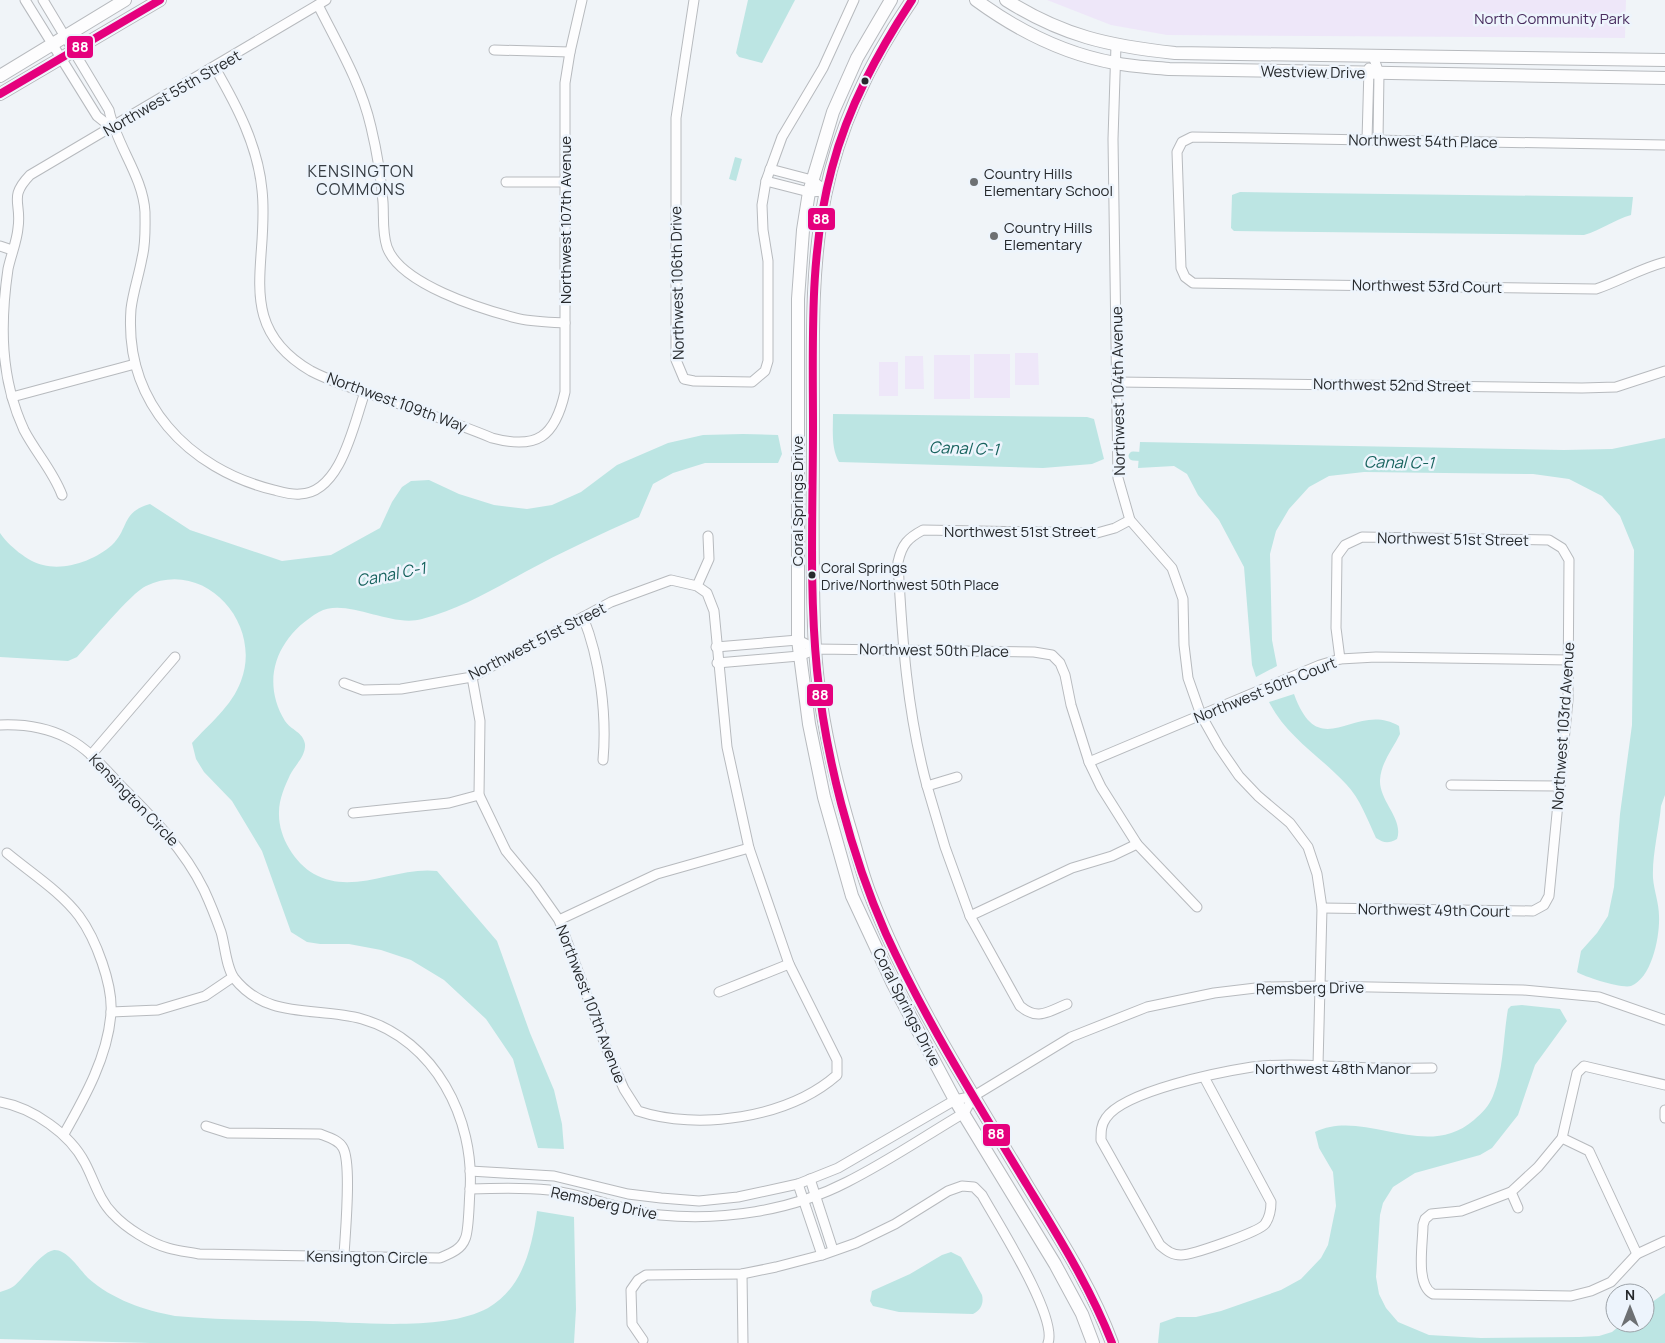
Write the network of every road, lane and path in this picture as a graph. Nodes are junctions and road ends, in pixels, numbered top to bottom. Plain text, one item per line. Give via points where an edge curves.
1 (25, 0) edge
2 (43, 0) edge
3 (125, 0) edge
4 (160, 0) edge
5 (326, 0) edge
6 (582, 0) edge
7 (694, 0) edge
8 (854, 0) edge
9 (891, 0) edge
10 (912, 0) edge
11 (976, 0) edge
12 (1006, 0) edge
13 (318, 5) junction
14 (65, 37) junction
15 (52, 45) junction
16 (1116, 45) junction
17 (494, 50) dead end
18 (74, 51) junction
19 (570, 52) junction
20 (1373, 56) junction
21 (60, 59) junction
22 (1665, 60) edge
23 (1115, 63) junction
24 (215, 68) junction
25 (1374, 73) junction
26 (0, 76) edge
27 (1665, 78) edge
28 (0, 94) edge
29 (112, 128) junction
30 (1367, 140) junction
31 (1378, 140) junction
32 (1665, 144) edge
33 (770, 169) junction
34 (766, 181) junction
35 (506, 182) dead end
36 (564, 182) junction
37 (810, 186) junction
38 (826, 191) junction
39 (0, 246) edge
40 (12, 250) junction
41 (1665, 262) edge
42 (1185, 277) joint
43 (565, 323) junction
44 (135, 364) junction
45 (1665, 370) edge
46 (1117, 382) junction
47 (365, 392) junction
48 (12, 397) junction
49 (543, 436) joint
50 (62, 496) dead end
51 (1130, 520) junction
52 (708, 536) dead end
53 (1562, 548) joint
54 (697, 586) junction
55 (583, 617) junction
56 (798, 640) junction
57 (716, 647) junction
58 (816, 649) junction
59 (902, 649) junction
60 (799, 656) junction
61 (175, 657) dead end
62 (1340, 659) junction
63 (1570, 660) junction
64 (717, 663) junction
65 (472, 677) junction
66 (344, 684) dead end
67 (1201, 714) junction
68 (0, 725) edge
69 (91, 754) junction
70 (603, 760) dead end
71 (1089, 762) junction
72 (957, 777) dead end
73 (1451, 785) dead end
74 (927, 786) junction
75 (1560, 786) junction
76 (479, 794) junction
77 (353, 814) dead end
78 (1137, 844) junction
79 (750, 848) junction
80 (7, 854) dead end
81 (1544, 905) joint
82 (1197, 907) dead end
83 (1322, 908) junction
84 (970, 916) junction
85 (560, 920) junction
86 (788, 964) junction
87 (233, 977) junction
88 (1321, 986) junction
89 (719, 992) dead end
90 (1067, 1004) dead end
91 (111, 1012) junction
92 (1665, 1020) edge
93 (1318, 1065) junction
94 (1432, 1068) dead end
95 (1204, 1077) junction
96 (1665, 1085) edge
97 (974, 1096) junction
98 (955, 1100) junction
99 (0, 1102) edge
100 (1665, 1110) edge
101 (964, 1113) junction
102 (1665, 1118) edge
103 (206, 1126) dead end
104 (64, 1134) junction
105 (1562, 1138) junction
106 (470, 1172) junction
107 (810, 1179) junction
108 (798, 1184) junction
109 (470, 1189) junction
110 (1511, 1192) junction
111 (815, 1196) junction
112 (803, 1200) junction
113 (1518, 1208) dead end
114 (1665, 1241) edge
115 (833, 1250) junction
116 (1637, 1254) junction
117 (822, 1255) junction
118 (344, 1256) junction
119 (742, 1274) junction
120 (643, 1340) dead end
121 (743, 1343) edge
122 (1048, 1343) edge
123 (1093, 1343) edge
124 (1112, 1343) edge

1 - 15 street
2 - 14 street
3 - 14 main road
4 - 18 main road
5 - 13 street, Northwest 55th Street
6 - 19 street, Northwest 107th Avenue
7 - 34 street, Northwest 106th Drive via 676,118 676,360 684,379 752,382 765,371 768,361 768,261 762,205
8 - 33 street, Northwest 106th Drive via 823,68 782,136
9 - 37 main road, Coral Springs Drive via 857,58 833,112
10 - 38 main road, Coral Springs Drive via 872,66 848,119
11 - 23 main road, Westview Drive via 1009,23 1069,51
12 - 16 main road, Westview Drive via 1073,35
13 - 24 street, Northwest 55th Street
13 - 43 street via 357,82 368,116 378,160 383,231 387,249 398,266 415,280 440,292 517,319
14 - 15 main road
14 - 18 street
15 - 21 street
15 - 26 main road
16 - 20 main road, Westview Drive via 1175,53
16 - 23 street, Northwest 104th Avenue
17 - 19 street
18 - 21 main road
18 - 29 street via 109,110
19 - 36 street, Northwest 107th Avenue via 565,83
20 - 22 main road, Westview Drive
20 - 25 street
21 - 28 main road
21 - 29 street via 97,116
23 - 25 main road, Westview Drive via 1169,70
23 - 46 street, Northwest 104th Avenue
24 - 29 street, Northwest 55th Street
24 - 47 street, Northwest 109th Way via 238,106 253,148 262,189 264,226 259,287 261,311 272,335 310,370
25 - 27 main road, Westview Drive
25 - 30 street
25 - 31 street
29 - 40 street, Northwest 55th Street via 30,175 19,186 16,198 18,228
29 - 44 street via 129,160 145,210 143,255 130,333
30 - 31 street, Northwest 54th Place
30 - 42 street, Northwest 54th Place via 1192,137 1182,142 1177,152 1180,268
31 - 32 street, Northwest 54th Place
33 - 34 street, Northwest 106th Drive
33 - 37 street
34 - 37 street
35 - 36 street
36 - 43 street, Northwest 107th Avenue
37 - 38 street
37 - 56 main road, Coral Springs Drive via 798,299
38 - 58 main road, Coral Springs Drive via 813,299
39 - 40 street
40 - 48 street via 2,314 2,351
41 - 42 street, Northwest 53rd Court via 1635,271 1596,289 1193,282
43 - 49 street, Northwest 107th Avenue via 565,392 560,412
44 - 47 street via 162,420 185,447 242,481 301,494 325,486 340,463
44 - 48 street
45 - 46 street, Northwest 52nd Street via 1616,387 1582,388
46 - 51 street, Northwest 104th Avenue via 1118,478
47 - 49 street, Northwest 109th Way via 514,443 529,442
48 - 50 street via 24,429 55,477
51 - 59 street, Northwest 51st Street via 1097,533 924,530 909,537 901,548 898,562
51 - 67 street, Northwest 104th Avenue via 1172,568 1183,599 1188,678
52 - 54 street via 709,559
53 - 62 street, Northwest 51st Street via 1549,540 1372,537 1362,537 1345,545 1337,556 1336,628
53 - 63 street, Northwest 103rd Avenue via 1570,560
54 - 55 street, Northwest 51st Street via 671,580 611,602
54 - 57 street via 707,594 714,611
55 - 65 street, Northwest 51st Street
55 - 70 street via 594,644 605,736
56 - 57 street
56 - 58 street, Northwest 50th Place
56 - 60 main road, Coral Springs Drive
57 - 64 street
58 - 59 street, Northwest 50th Place
58 - 60 street, Northwest 50th Place
58 - 97 main road, Coral Springs Drive via 824,722 839,793 869,893 907,977
59 - 71 street, Northwest 50th Place via 1052,655 1065,675
59 - 74 street via 917,748
60 - 64 street, Northwest 50th Place
60 - 98 main road, Coral Springs Drive via 824,797 852,896 893,984
61 - 69 street
62 - 63 street, Northwest 50th Court
62 - 67 street, Northwest 50th Court
63 - 75 street, Northwest 103rd Avenue
64 - 79 street via 727,747
65 - 66 street, Northwest 51st Street via 401,689 363,690
65 - 76 street, Northwest 107th Avenue via 479,714
67 - 71 street, Northwest 50th Court
67 - 83 street, Northwest 104th Avenue via 1218,747 1239,776 1290,823 1308,847 1317,874
68 - 69 street, Kensington Circle via 40,727 68,738
69 - 87 street, Kensington Circle via 184,854 221,931
71 - 78 street
72 - 74 street
73 - 75 street
74 - 84 street
75 - 81 street, Northwest 103rd Avenue via 1549,896
76 - 77 street via 449,804
76 - 85 street, Northwest 107th Avenue via 506,851
78 - 82 street
78 - 84 street via 1112,856 1072,868
79 - 85 street via 657,874
79 - 86 street
80 - 91 street via 54,891 79,916 97,946 106,976
81 - 83 street, Northwest 49th Court via 1533,910
83 - 88 street, Northwest 104th Avenue
84 - 90 street via 1020,1006 1030,1014 1041,1015
85 - 86 street, Northwest 107th Avenue via 624,1089 638,1111 659,1118 687,1122 760,1112 795,1100 824,1086 837,1075 837,1060
86 - 89 street
87 - 91 street via 205,996 158,1010
87 - 106 street, Kensington Circle via 251,994 272,1006 363,1019 393,1032 422,1055 458,1109 468,1145
88 - 92 street, Remsberg Drive via 1532,990 1598,997
88 - 93 street, Northwest 104th Avenue
88 - 97 street, Remsberg Drive via 1264,987 1214,993 1147,1007 1071,1037
91 - 104 street via 101,1058
93 - 94 street, Northwest 48th Manor
93 - 95 street, Northwest 48th Manor via 1253,1067
95 - 95 street, Northwest 48th Manor via 1169,1085 1126,1103 1107,1116 1101,1127 1101,1140 1160,1245 1169,1253 1182,1255 1251,1234 1264,1225 1271,1213 1271,1202
96 - 105 street via 1584,1066 1577,1073
97 - 98 street, Remsberg Drive
97 - 101 street, Remsberg Drive
97 - 124 main road, Coral Springs Drive via 1070,1256 1099,1310
98 - 101 main road, Coral Springs Drive
98 - 107 street, Remsberg Drive via 838,1168
99 - 104 street, Kensington Circle via 39,1118
100 - 102 street
101 - 111 street, Remsberg Drive via 847,1183
101 - 123 main road, Coral Springs Drive via 1055,1264 1082,1314
103 - 118 street via 228,1133 320,1134 343,1147 347,1162
104 - 118 street, Kensington Circle via 84,1162 112,1214 167,1248 198,1254
105 - 110 street
105 - 116 street via 1589,1151
106 - 108 street, Remsberg Drive via 554,1176 628,1194 699,1202
106 - 109 street, Kensington Circle
107 - 108 street, Remsberg Drive
107 - 111 street
108 - 112 street
109 - 112 street, Remsberg Drive via 550,1190 623,1209 699,1217 740,1214
109 - 118 street, Kensington Circle via 466,1239 457,1250 440,1258
110 - 113 street
110 - 116 street via 1461,1211 1431,1214 1426,1219 1423,1225 1422,1281 1426,1290 1433,1294 1571,1296 1611,1282
111 - 112 street, Remsberg Drive
111 - 115 street
112 - 117 street
114 - 116 street
115 - 117 street
115 - 122 street via 895,1224 948,1191 962,1186 974,1187 982,1195 1040,1300 1048,1319
117 - 119 street
119 - 120 street via 646,1275 638,1280 631,1290 632,1324
119 - 121 street

